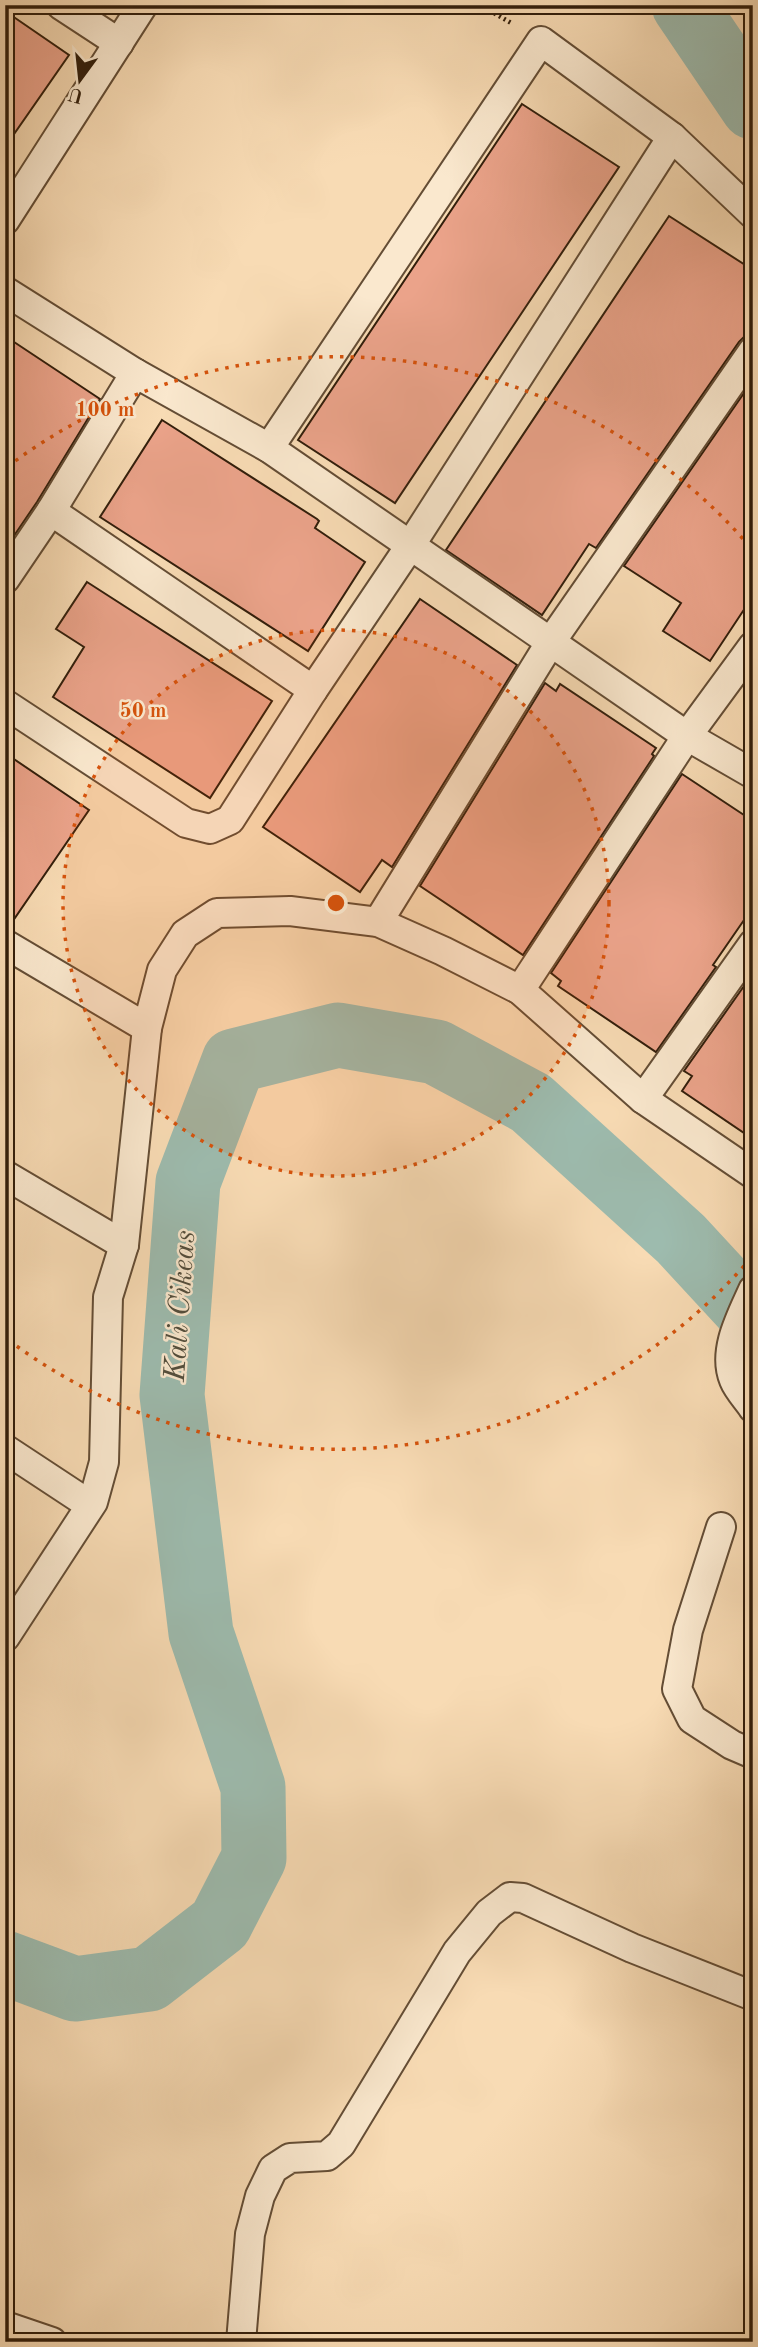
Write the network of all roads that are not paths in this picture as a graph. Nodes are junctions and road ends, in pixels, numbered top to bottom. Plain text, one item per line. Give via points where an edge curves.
1 (61, 5) edge
2 (143, 5) edge
3 (119, 43) junction
4 (672, 137) junction
5 (753, 214) edge
6 (5, 219) edge
7 (5, 291) edge
8 (753, 351) edge
9 (135, 373) junction
10 (269, 448) junction
11 (51, 511) junction
12 (410, 546) junction
13 (5, 579) edge
14 (550, 643) junction
15 (753, 646) edge
16 (313, 690) junction
17 (5, 704) edge
18 (687, 736) junction
19 (753, 774) edge
20 (378, 922) junction
21 (5, 944) edge
22 (753, 944) edge
23 (520, 990) junction
24 (147, 1028) junction
25 (643, 1099) junction
26 (753, 1174) edge
27 (5, 1175) edge
28 (124, 1245) junction
29 (753, 1290) edge
30 (753, 1408) edge
31 (5, 1449) edge
32 (90, 1504) junction
33 (721, 1527) dead end
34 (5, 1637) edge
35 (753, 1754) edge
36 (753, 1996) edge
37 (5, 2326) edge
38 (52, 2342) edge
39 (241, 2342) edge

1 - 3 street
2 - 3 street
3 - 6 street
4 - 5 street
4 - 10 street via 541,41
4 - 12 street
7 - 9 street
8 - 14 street
9 - 10 street
9 - 11 street
10 - 12 street
11 - 13 street
11 - 16 street
12 - 14 street
12 - 16 street
14 - 18 street
14 - 20 street
15 - 18 street
16 - 17 street via 230,820 210,829 186,823
18 - 19 street
18 - 23 street
20 - 23 street
20 - 24 street via 290,911 217,914 186,934 162,970
21 - 24 street
22 - 25 street
23 - 25 street
24 - 28 street
25 - 26 street
27 - 28 street
28 - 32 street via 108,1297 104,1462
29 - 30 street via 730,1354 734,1380
31 - 32 street
32 - 34 street
33 - 35 street via 688,1630 677,1689 692,1719
36 - 39 street via 510,1896 489,1913 457,1952 341,2144 327,2156 290,2158 273,2169 250,2234
37 - 38 street

